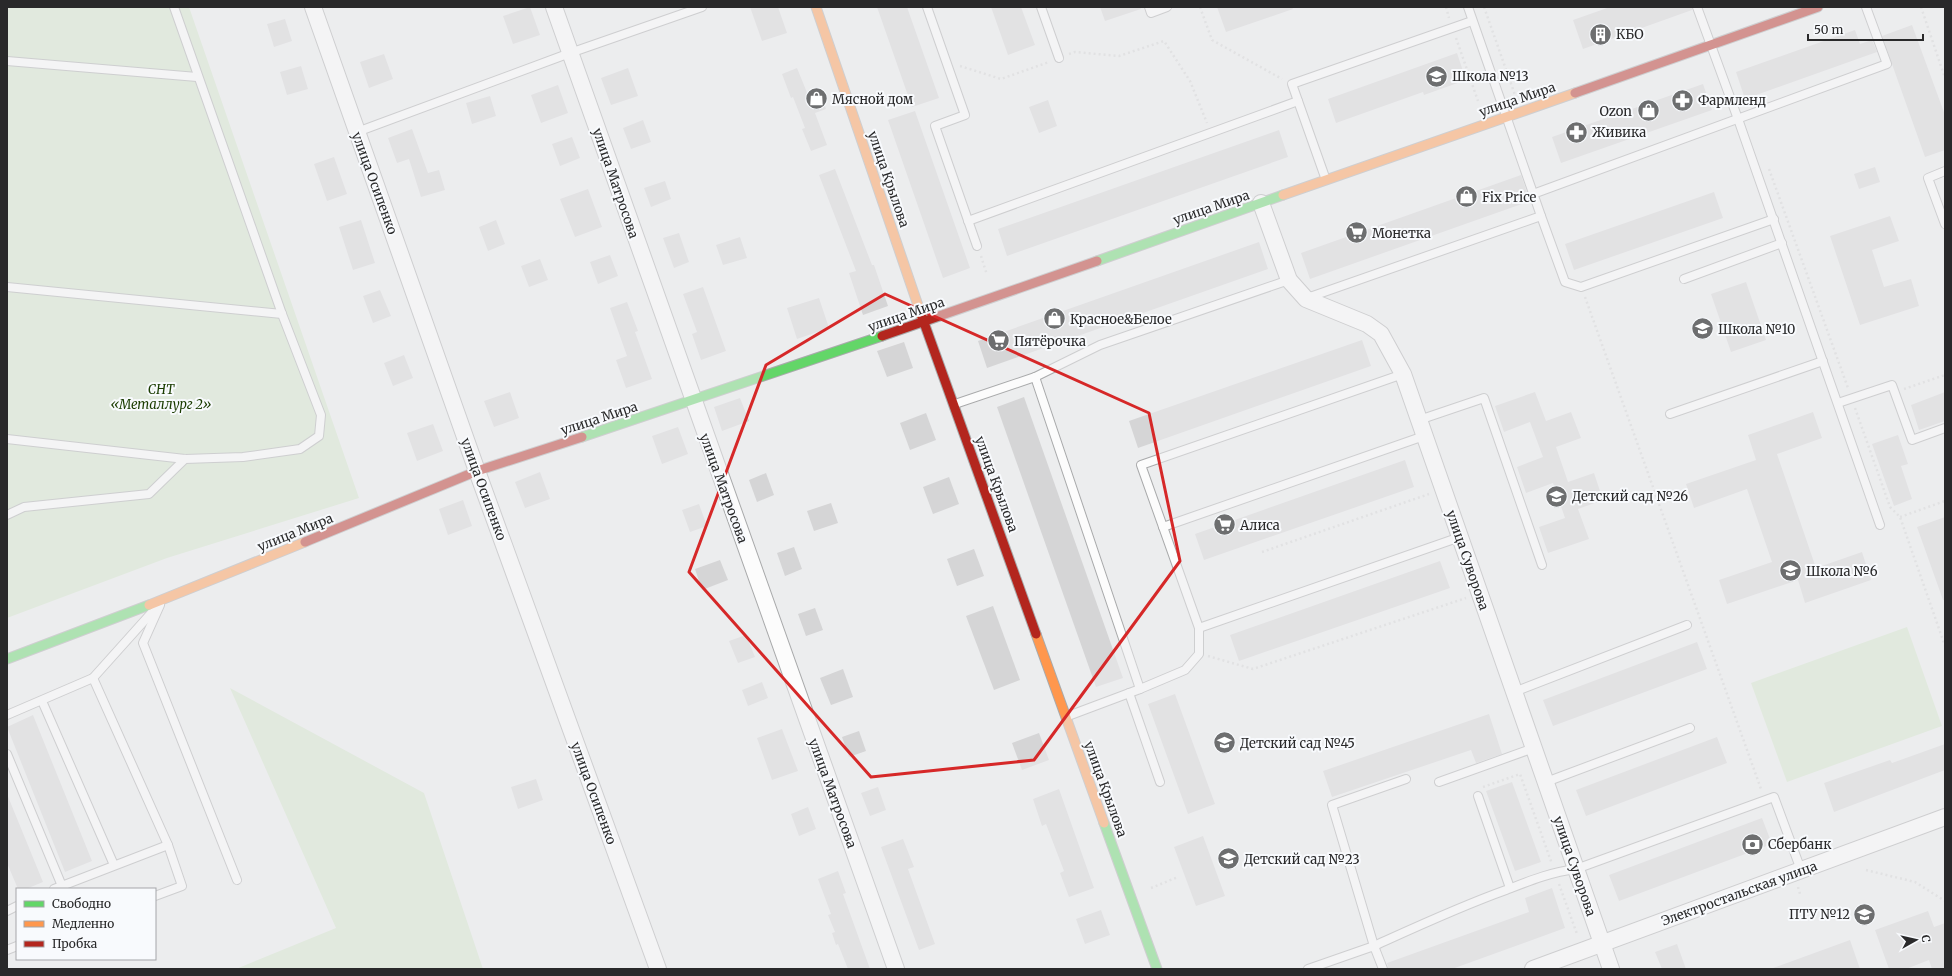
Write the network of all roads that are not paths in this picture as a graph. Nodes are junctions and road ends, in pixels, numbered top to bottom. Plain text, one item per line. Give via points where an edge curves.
1 (174, 7) edge
2 (313, 7) edge
3 (554, 7) edge
4 (702, 7) edge
5 (816, 7) edge
6 (927, 7) edge
7 (1042, 7) edge
8 (1149, 7) edge
9 (1167, 7) edge
10 (1468, 7) edge
11 (1697, 7) edge
12 (1818, 7) edge
13 (1866, 7) edge
14 (1472, 21) junction
15 (1710, 45) junction
16 (570, 53) junction
17 (1059, 58) road end
18 (7, 62) edge
19 (197, 77) junction
20 (1298, 101) junction
21 (1506, 117) junction
22 (1738, 119) junction
23 (357, 132) junction
24 (1945, 171) edge
25 (1327, 180) junction
26 (1533, 194) junction
27 (1262, 203) junction
28 (1541, 216) junction
29 (1774, 220) junction
30 (968, 221) junction
31 (1945, 224) edge
32 (1782, 244) junction
33 (977, 246) road end
34 (1684, 279) dead end
35 (1288, 280) junction
36 (7, 287) edge
37 (1306, 299) junction
38 (282, 314) junction
39 (924, 322) junction
40 (1823, 361) junction
41 (1403, 374) junction
42 (1035, 377) junction
43 (693, 401) junction
44 (1838, 403) junction
45 (954, 405) junction
46 (1670, 414) dead end
47 (1419, 420) junction
48 (1945, 428) edge
49 (1424, 436) junction
50 (7, 439) edge
51 (185, 459) junction
52 (477, 471) junction
53 (7, 515) edge
54 (1880, 525) dead end
55 (1163, 527) junction
56 (1460, 536) junction
57 (1542, 565) dead end
58 (162, 600) junction
59 (1687, 625) dead end
60 (1198, 628) junction
61 (7, 659) edge
62 (93, 678) junction
63 (1140, 689) junction
64 (1514, 692) junction
65 (1129, 693) junction
66 (42, 701) junction
67 (7, 714) edge
68 (1067, 717) junction
69 (1690, 728) dead end
70 (1534, 748) junction
71 (7, 754) edge
72 (1406, 779) dead end
73 (1160, 782) dead end
74 (1439, 782) dead end
75 (1546, 782) junction
76 (1478, 796) road end
77 (1945, 817) edge
78 (168, 845) junction
79 (114, 865) junction
80 (1576, 869) junction
81 (1801, 870) junction
82 (237, 880) dead end
83 (58, 887) edge
84 (1510, 888) junction
85 (156, 896) edge
86 (16, 906) edge
87 (7, 911) edge
88 (1602, 944) junction
89 (1374, 946) junction
90 (658, 969) edge
91 (896, 969) edge
92 (1157, 969) edge
93 (1308, 969) edge
94 (1382, 969) edge
95 (1533, 969) edge
96 (1611, 969) edge

1 - 19 lane
2 - 23 street, улица Осипенко
3 - 16 street, улица Матросова
4 - 16 lane
5 - 39 street, улица Крылова
6 - 30 lane via 965,115 935,126
7 - 17 lane
8 - 9 lane via 1151,12
10 - 14 lane
11 - 15 lane
12 - 15 street, улица Мира
13 - 22 lane via 1887,64
14 - 20 lane via 1292,84
14 - 21 lane
15 - 21 street, улица Мира
15 - 22 lane
16 - 23 lane
16 - 43 street, улица Матросова
18 - 19 lane
19 - 38 lane
20 - 25 lane
20 - 30 lane
21 - 25 street, улица Мира
21 - 26 lane
22 - 26 lane
22 - 29 lane
23 - 52 street, улица Осипенко
24 - 31 lane via 1928,178
25 - 27 street, улица Мира
26 - 28 lane
27 - 35 street, улица Суворова
27 - 39 street, улица Мира
28 - 29 lane via 1565,282 1581,287
28 - 37 lane
29 - 32 lane
30 - 33 lane
32 - 34 lane
32 - 40 lane
35 - 37 street, улица Суворова
35 - 42 lane via 1100,346
36 - 38 lane
37 - 41 street, улица Суворова via 1367,324 1382,334
38 - 51 lane via 321,415 319,436 300,449 243,457
39 - 43 street, улица Мира
39 - 45 street, улица Крылова
40 - 44 lane
40 - 46 lane
41 - 47 street, улица Суворова
41 - 55 lane via 1141,466
42 - 45 lane
42 - 63 lane
43 - 52 street, улица Мира
43 - 91 street, улица Матросова
44 - 48 lane via 1892,385 1912,440
44 - 54 lane
45 - 68 street, улица Крылова
47 - 49 street, улица Суворова
47 - 57 lane via 1484,398
49 - 55 lane
49 - 56 street, улица Суворова
50 - 51 lane
51 - 53 lane via 149,494 24,507
52 - 58 street, улица Мира
52 - 90 street, улица Осипенко
55 - 60 lane
56 - 60 lane
56 - 64 street, улица Суворова
58 - 61 street, улица Мира
58 - 62 lane
58 - 82 lane via 143,643
59 - 64 lane
60 - 63 lane via 1199,654 1185,670
62 - 66 lane
62 - 78 lane
63 - 65 lane
64 - 70 street, улица Суворова
65 - 68 lane
65 - 73 lane
66 - 67 lane
66 - 79 lane
68 - 92 street, улица Крылова
69 - 75 lane
70 - 74 lane
70 - 75 street, улица Суворова
71 - 83 lane
72 - 89 lane via 1332,805
75 - 80 street, улица Суворова
76 - 84 lane
77 - 81 street, Электростальская улица
78 - 79 lane
78 - 85 lane via 182,886
79 - 83 lane
80 - 81 lane via 1774,796
80 - 84 lane via 1555,872
80 - 88 street, улица Суворова
81 - 88 street, Электростальская улица
84 - 89 lane
86 - 87 lane
88 - 95 street, Электростальская улица
88 - 96 street, улица Суворова
89 - 93 lane
89 - 94 lane

